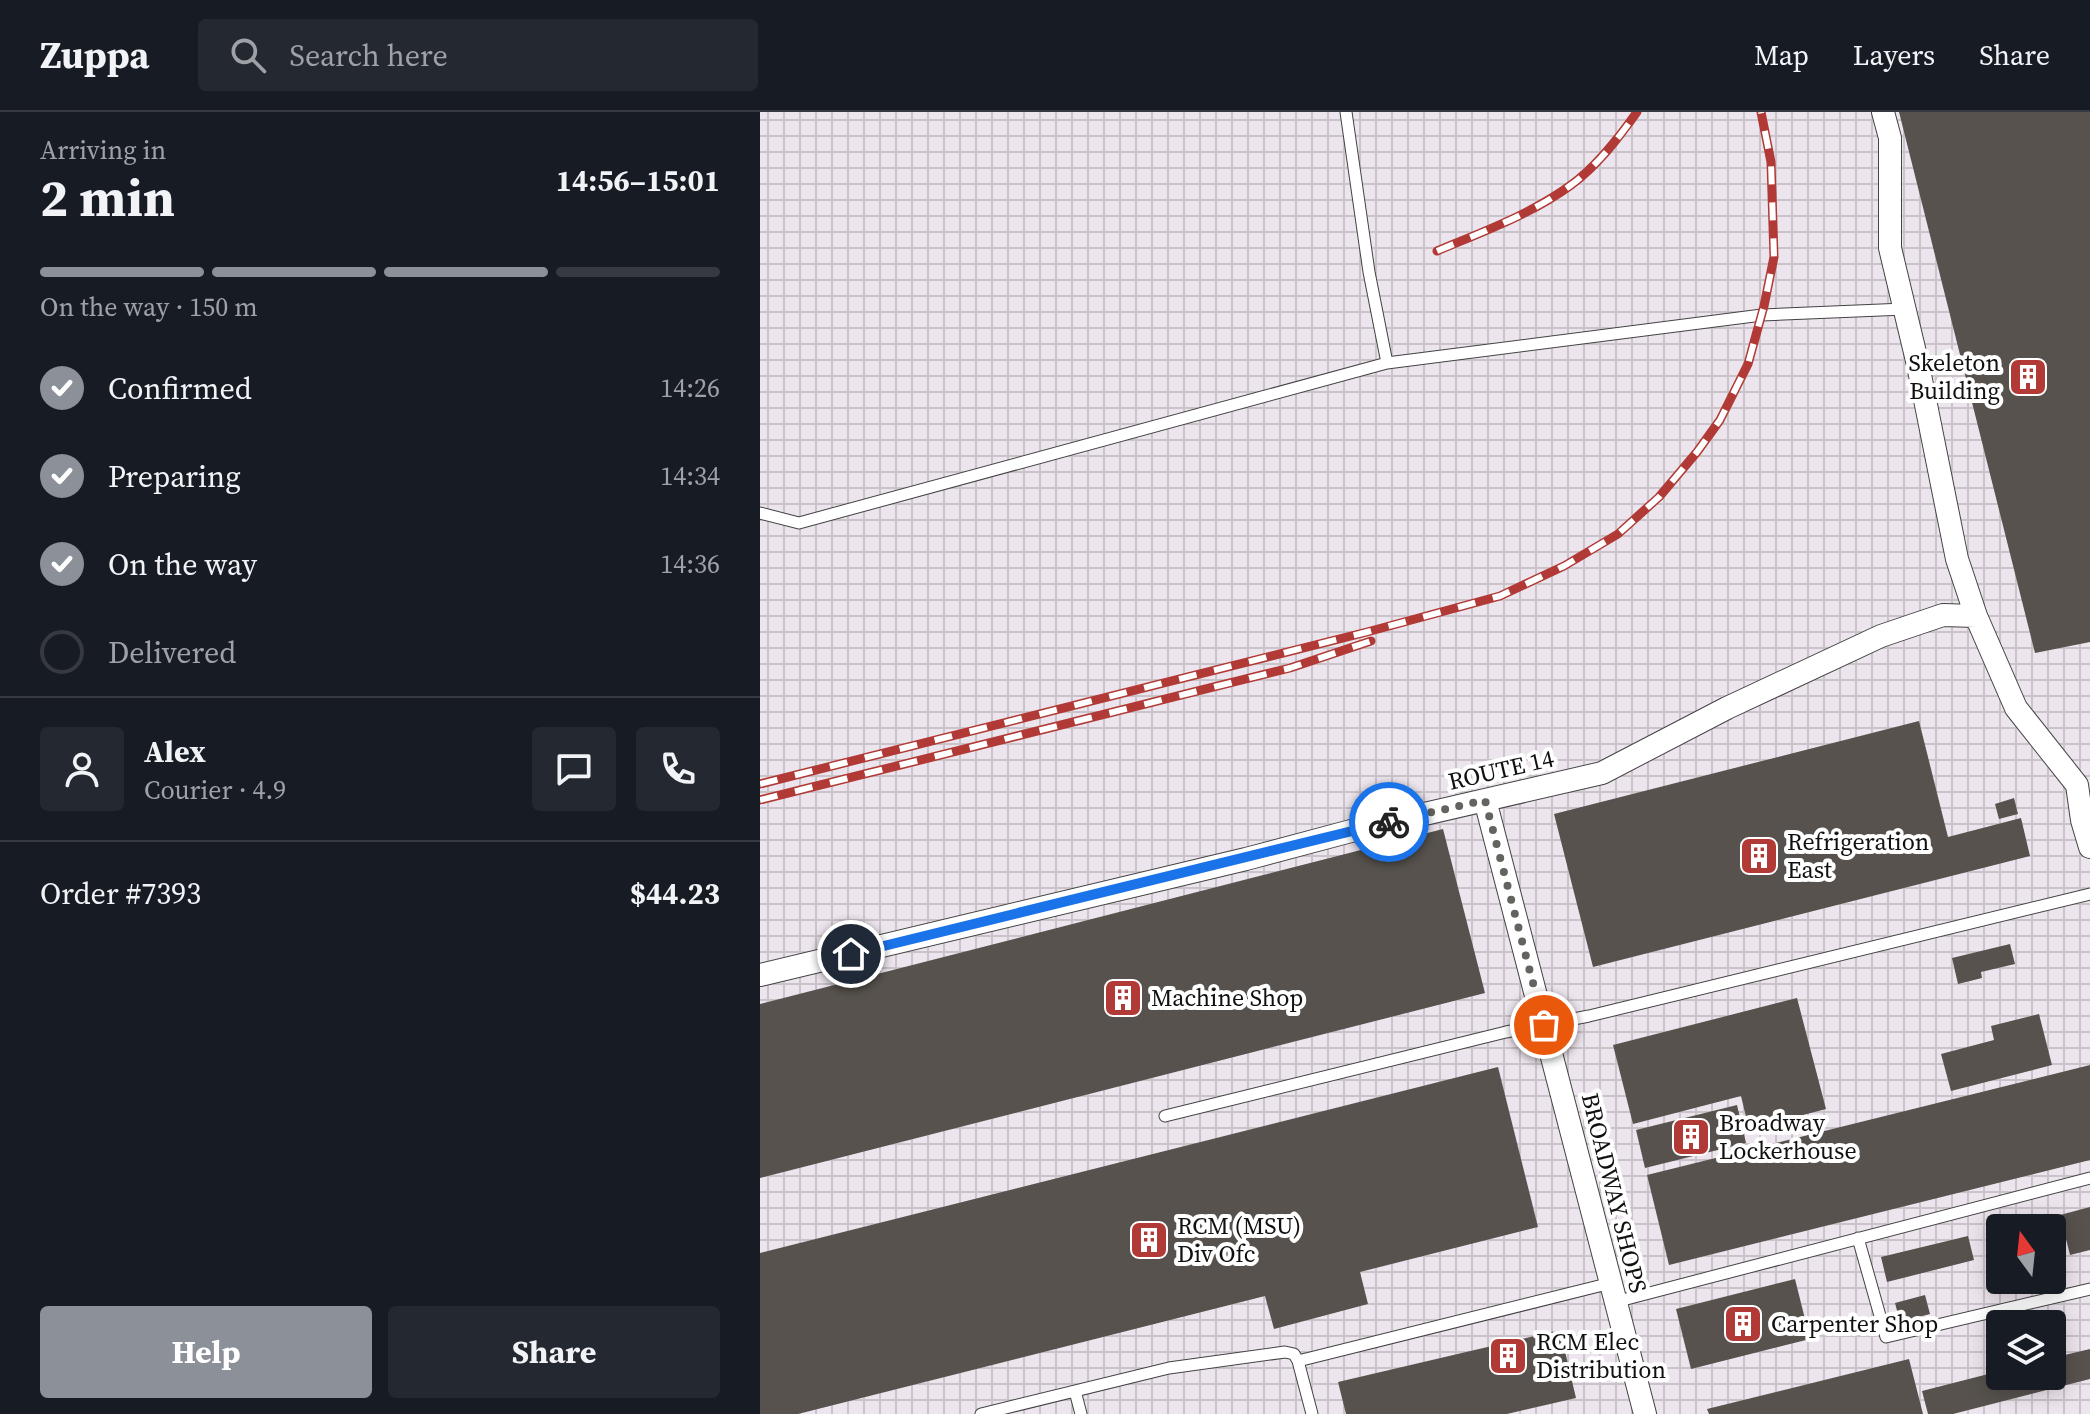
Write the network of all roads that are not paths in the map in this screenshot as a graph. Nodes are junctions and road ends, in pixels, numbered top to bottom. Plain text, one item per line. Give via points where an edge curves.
1 (1346, 112) edge
2 (1883, 112) edge
3 (1905, 309) junction
4 (1387, 363) junction
5 (760, 513) edge
6 (1976, 616) junction
7 (2083, 781) edge
8 (1485, 800) junction
9 (2090, 847) edge
10 (2090, 894) edge
11 (760, 975) edge
12 (1544, 1025) junction
13 (1165, 1116) dead end
14 (2090, 1178) edge
15 (1858, 1238) junction
16 (2090, 1289) edge
17 (1613, 1292) junction
18 (1298, 1361) junction
19 (1075, 1391) junction
20 (981, 1414) edge
21 (1081, 1414) edge
22 (1312, 1414) edge
23 (1645, 1414) edge

1 - 4 lane
2 - 3 street via 1890,138 1890,248
3 - 4 lane via 1762,315
3 - 6 street via 1957,559
4 - 5 lane via 799,523
6 - 7 street via 2016,708
6 - 8 street, ROUTE 14 via 1943,615 1881,636 1602,773
7 - 9 street via 2082,820
8 - 11 street, ROUTE 14
8 - 12 street, BROADWAY SHOPS
10 - 12 lane
12 - 13 lane
12 - 17 street, BROADWAY SHOPS
14 - 15 lane
15 - 16 lane via 1886,1337
15 - 17 lane
17 - 18 lane
17 - 23 street, BROADWAY SHOPS
18 - 19 lane via 1294,1354 1270,1354 1169,1368
18 - 22 lane
19 - 20 lane
19 - 21 lane

